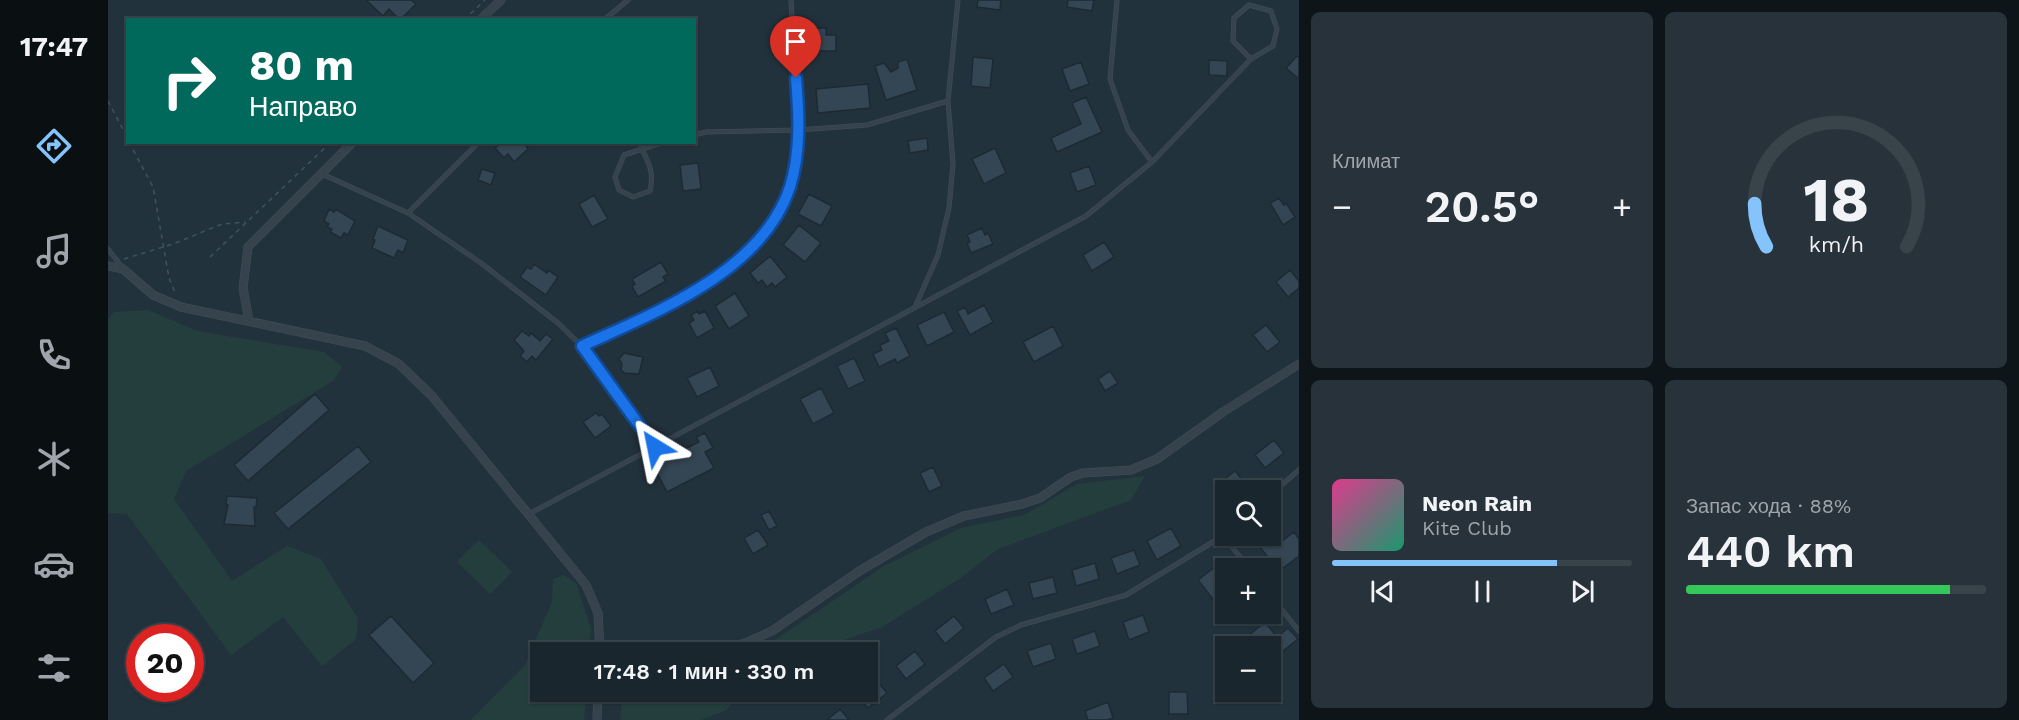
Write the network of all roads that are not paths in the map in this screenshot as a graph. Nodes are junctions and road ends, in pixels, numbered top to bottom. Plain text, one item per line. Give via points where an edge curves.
1 (501, 0) edge
2 (628, 0) edge
3 (791, 0) edge
4 (958, 0) edge
5 (1117, 0) edge
6 (482, 18) edge
7 (606, 18) edge
8 (1251, 59) junction
9 (948, 101) junction
10 (798, 130) junction
11 (696, 134) edge
12 (351, 144) edge
13 (477, 144) edge
14 (656, 144) edge
15 (641, 148) junction
16 (1152, 162) junction
17 (321, 173) junction
18 (408, 213) junction
19 (108, 249) edge
20 (108, 266) edge
21 (123, 269) junction
22 (914, 308) junction
23 (249, 321) junction
24 (582, 346) junction
25 (1299, 364) edge
26 (655, 447) junction
27 (1299, 470) edge
28 (1281, 486) edge
29 (528, 514) junction
30 (1215, 541) edge
31 (1232, 546) edge
32 (1241, 558) edge
33 (1281, 609) edge
34 (1299, 631) edge
35 (599, 642) edge
36 (749, 642) edge
37 (598, 702) edge
38 (597, 720) edge
39 (887, 720) edge

1 - 6 street
2 - 7 lane
3 - 10 lane
4 - 9 lane
5 - 16 lane via 1110,79 1128,130
8 - 8 lane via 1273,46 1277,29 1271,11 1249,5 1234,18 1233,41
8 - 16 lane
9 - 10 lane via 867,125
9 - 22 lane via 953,164 949,208 938,255
10 - 11 lane
10 - 24 lane via 790,187 773,222 743,256 681,300
12 - 17 street
13 - 18 lane
14 - 15 lane
15 - 15 lane via 624,155 615,177 619,190 633,197 650,191 653,178
16 - 22 lane via 1086,216
17 - 18 lane
17 - 23 street via 248,247 243,288
18 - 24 lane via 481,263
19 - 21 lane
20 - 21 street
21 - 23 street via 153,295 181,307
22 - 26 lane
23 - 29 street via 365,346 399,364 432,396
24 - 26 lane
25 - 36 street via 1157,459 1131,470 1083,473 1040,498 964,516 927,532
26 - 29 lane
27 - 28 lane
29 - 35 street via 586,585 598,613
30 - 39 lane via 1126,595 1021,625 996,637
31 - 32 lane
33 - 34 lane
37 - 38 street

